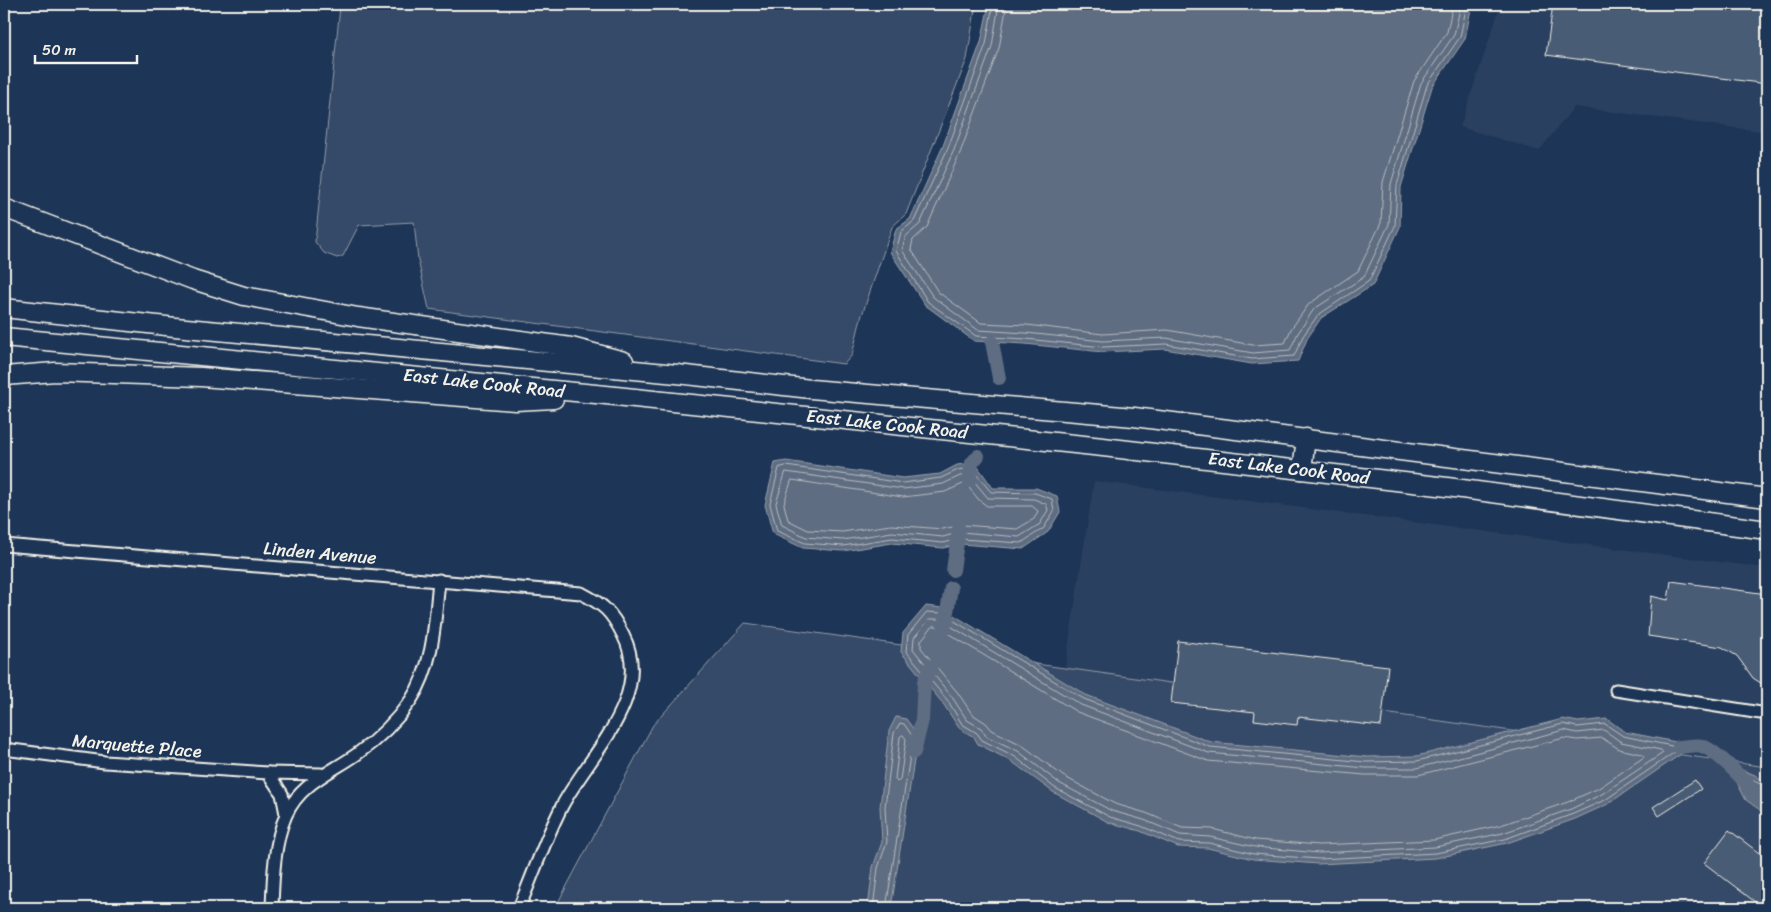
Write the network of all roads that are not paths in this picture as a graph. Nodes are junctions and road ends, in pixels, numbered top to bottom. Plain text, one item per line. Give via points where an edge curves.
1 (4, 208) edge
2 (4, 308) edge
3 (4, 337) edge
4 (677, 374) junction
5 (4, 376) edge
6 (606, 395) junction
7 (1306, 438) junction
8 (1302, 470) junction
9 (1767, 498) edge
10 (1767, 530) edge
11 (4, 545) edge
12 (438, 580) junction
13 (1616, 690) dead end
14 (1767, 714) edge
15 (4, 749) edge
16 (268, 773) junction
17 (321, 774) junction
18 (286, 814) junction
19 (272, 908) edge
20 (518, 908) edge

1 - 4 main road via 193,280 244,296 358,317 571,347
2 - 4 main road, East Lake Cook Road
3 - 6 main road, East Lake Cook Road
4 - 7 main road, East Lake Cook Road via 1134,417
5 - 6 main road via 55,372 201,377 515,401
6 - 8 main road, East Lake Cook Road
7 - 8 main road
7 - 9 main road, East Lake Cook Road
8 - 10 main road, East Lake Cook Road
11 - 12 street, Linden Avenue
12 - 17 street via 431,646 424,674 410,701 378,737
12 - 20 street, Linden Avenue via 581,593 604,605 628,644 632,666 629,692 619,715 562,806
13 - 14 street
15 - 16 street, Marquette Place via 105,762
16 - 17 street, Marquette Place
16 - 18 street via 282,794
17 - 18 street
18 - 19 street via 278,847

